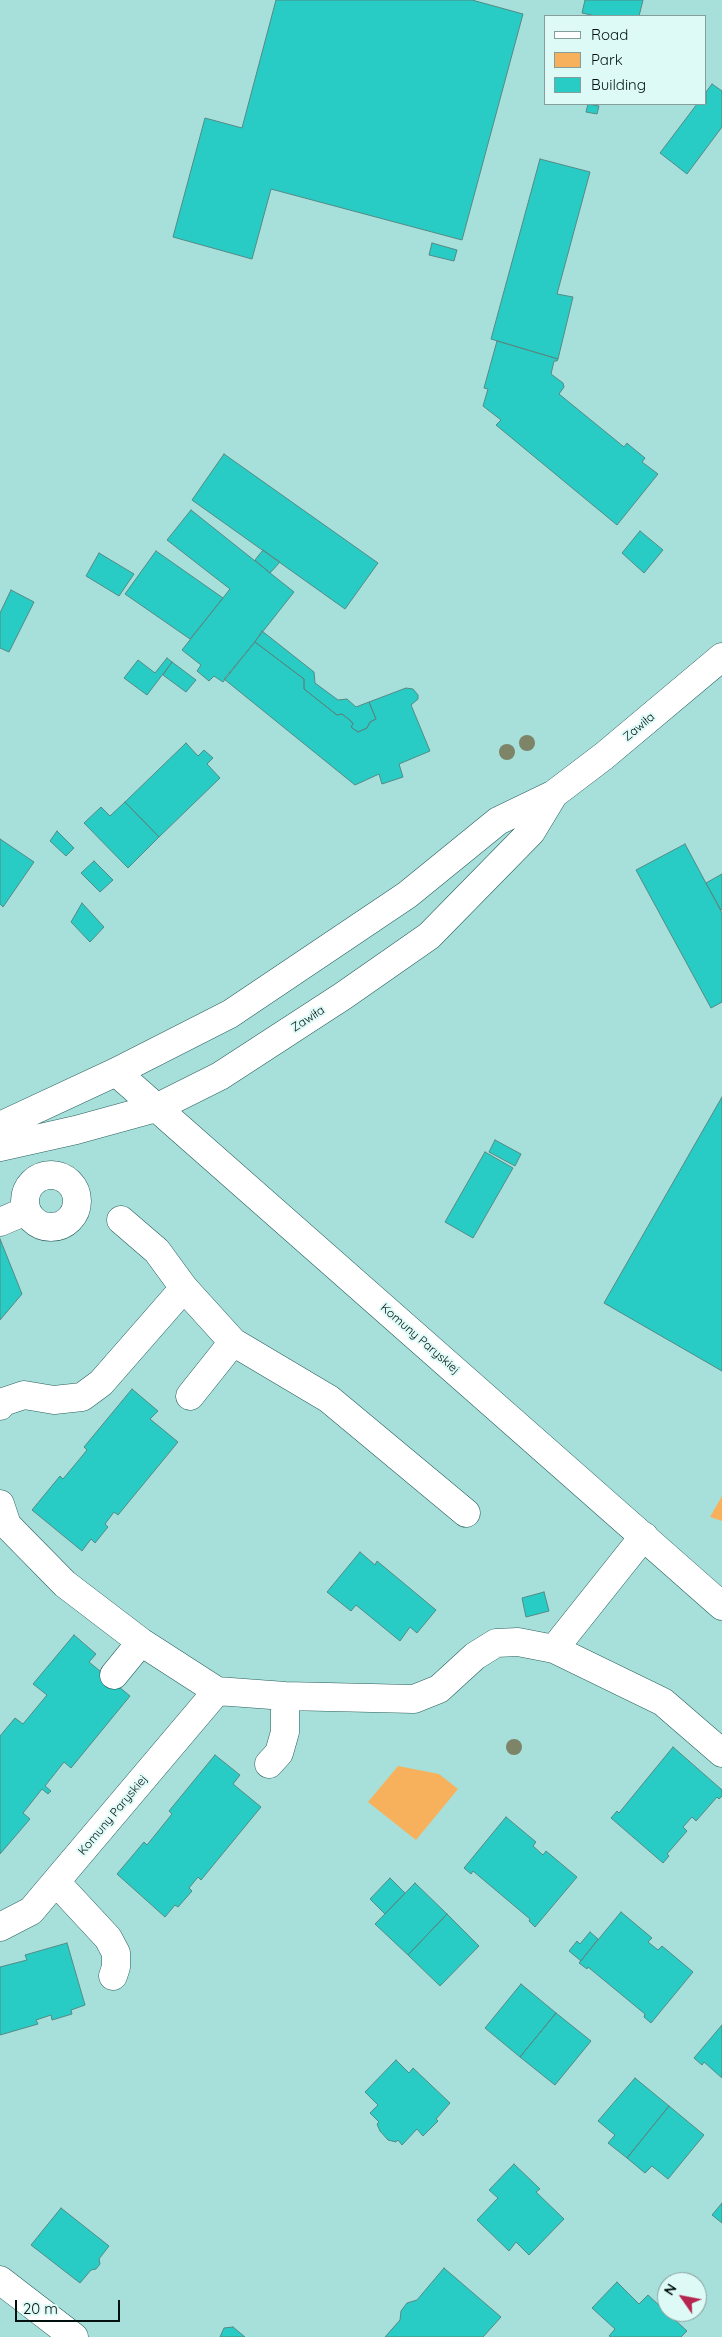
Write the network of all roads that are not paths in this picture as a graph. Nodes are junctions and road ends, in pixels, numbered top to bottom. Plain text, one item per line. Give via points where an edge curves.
1 (722, 657) edge
2 (554, 794) junction
3 (116, 1072) junction
4 (156, 1108) junction
5 (0, 1126) edge
6 (0, 1148) edge
7 (26, 1211) dead end
8 (120, 1220) dead end
9 (0, 1222) edge
10 (184, 1288) junction
11 (233, 1342) junction
12 (190, 1396) dead end
13 (0, 1406) edge
14 (466, 1513) dead end
15 (2, 1521) edge
16 (644, 1536) junction
17 (722, 1606) edge
18 (141, 1642) junction
19 (554, 1650) junction
20 (114, 1675) dead end
21 (217, 1691) junction
22 (285, 1696) junction
23 (722, 1753) edge
24 (269, 1764) dead end
25 (56, 1882) junction
26 (0, 1927) edge
27 (113, 1976) dead end
28 (0, 2280) edge
29 (74, 2337) edge

1 - 2 street, Zawiła
2 - 3 street, Zawiła via 498,821 407,895 230,1014
2 - 4 street, Zawiła via 531,832 429,936 220,1076
3 - 4 street, Komuny Paryskiej
3 - 5 street, Zawiła
4 - 6 street, Zawiła
4 - 16 street, Komuny Paryskiej
7 - 9 street
8 - 10 street via 158,1251
10 - 11 street
10 - 13 street via 101,1383 82,1397 54,1400 24,1395
11 - 12 street
11 - 14 street via 329,1399
15 - 18 street via 65,1584
16 - 17 street, Komuny Paryskiej
16 - 19 street
18 - 20 street
18 - 21 street
19 - 22 street via 518,1642 496,1643 475,1656 439,1689 414,1699
19 - 23 street via 663,1702
21 - 22 street
21 - 25 street, Komuny Paryskiej
22 - 24 street via 285,1732 279,1753
25 - 26 street, Komuny Paryskiej via 31,1911
25 - 27 street via 108,1938 116,1953
28 - 29 street

